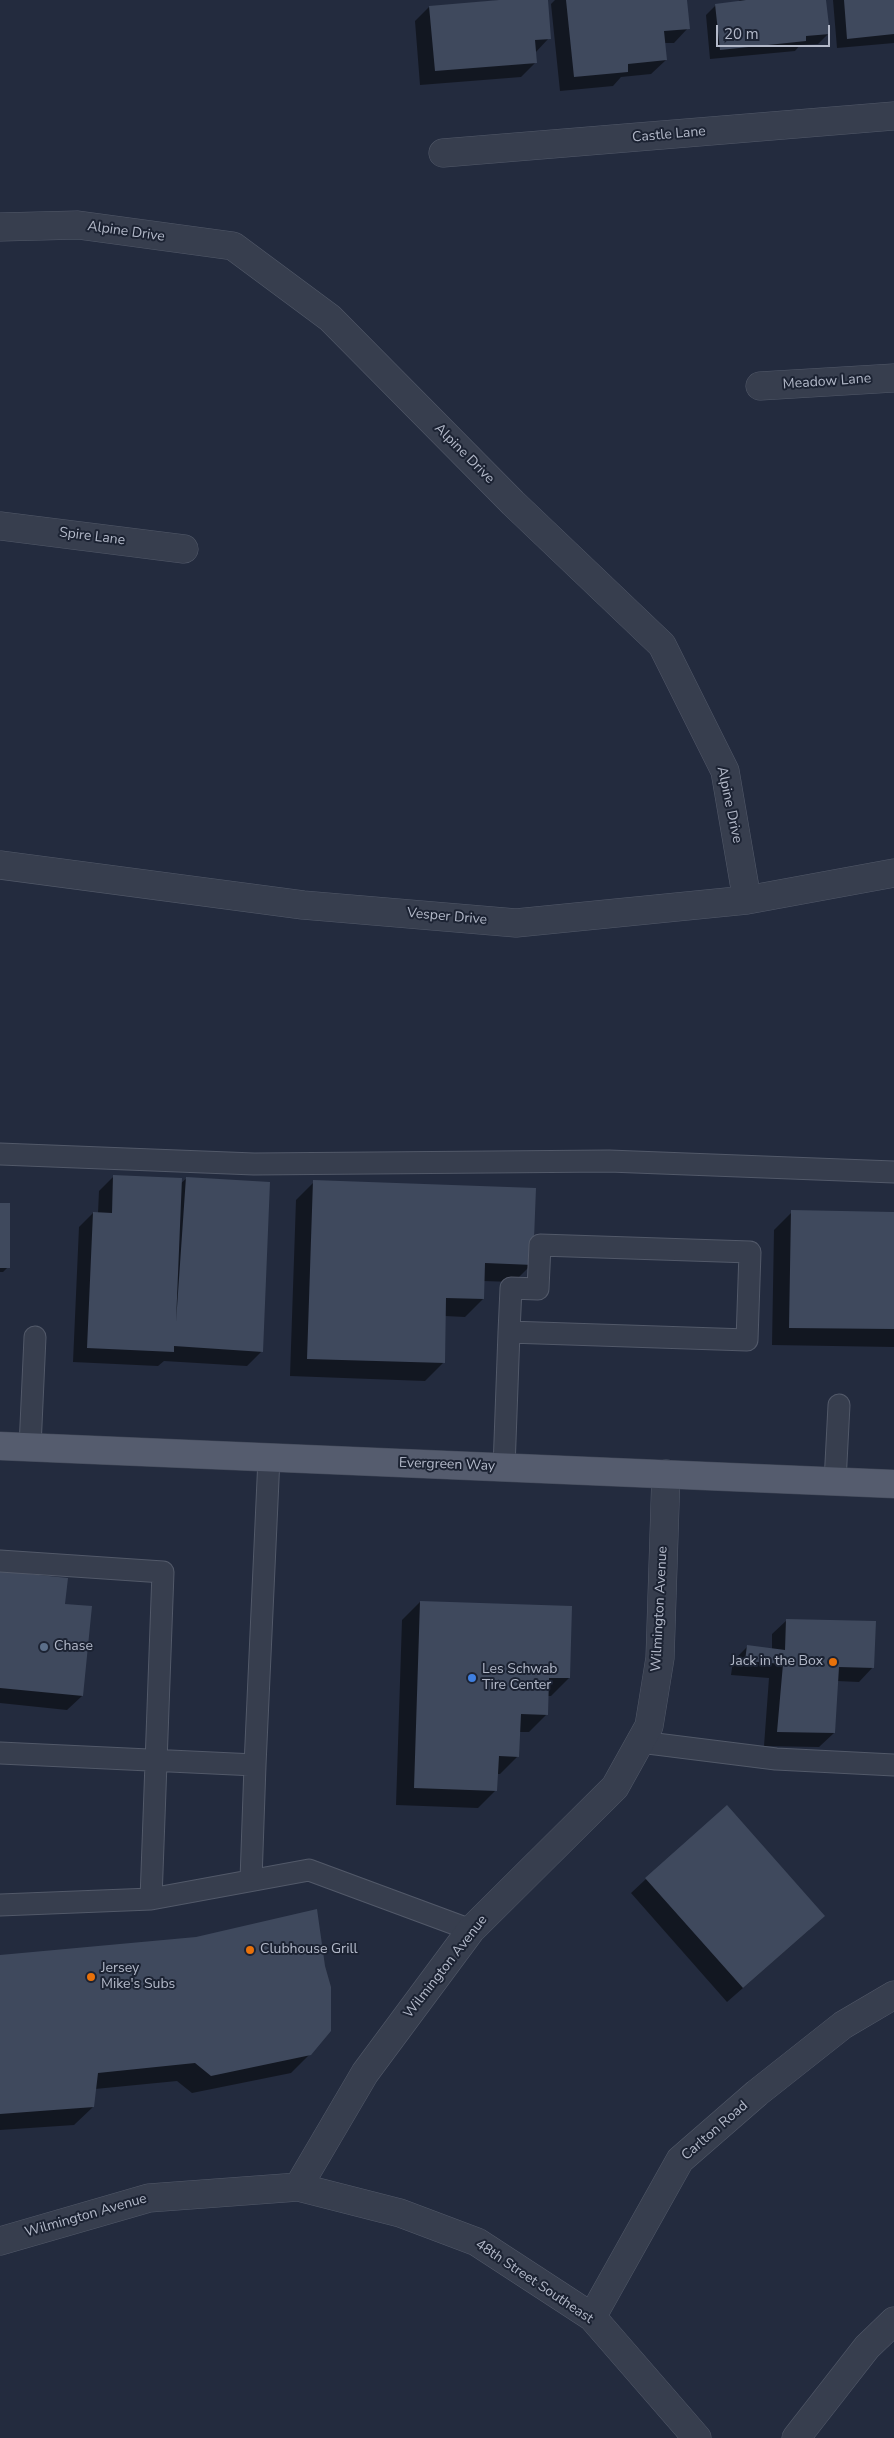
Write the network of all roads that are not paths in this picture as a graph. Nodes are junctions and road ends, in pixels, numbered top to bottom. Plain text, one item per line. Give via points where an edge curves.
1 (894, 116) edge
2 (443, 153) dead end
3 (0, 227) edge
4 (894, 378) edge
5 (760, 386) dead end
6 (0, 526) edge
7 (184, 549) dead end
8 (0, 865) edge
9 (894, 874) edge
10 (747, 900) junction
11 (0, 1154) edge
12 (894, 1172) edge
13 (509, 1332) junction
14 (36, 1337) dead end
15 (839, 1405) dead end
16 (0, 1446) edge
17 (30, 1447) junction
18 (269, 1458) junction
19 (504, 1468) junction
20 (666, 1474) junction
21 (835, 1482) junction
22 (894, 1484) edge
23 (0, 1561) edge
24 (640, 1742) junction
25 (0, 1753) edge
26 (156, 1760) junction
27 (894, 1765) edge
28 (255, 1766) junction
29 (251, 1880) junction
30 (151, 1899) junction
31 (0, 1905) edge
32 (471, 1930) junction
33 (894, 1995) edge
34 (298, 2187) junction
35 (0, 2241) edge
36 (592, 2317) junction
37 (894, 2321) edge
38 (697, 2438) edge
39 (796, 2438) edge

1 - 2 street, Castle Lane
3 - 10 street, Alpine Drive via 78,225 233,246 330,318 513,503 662,645 725,771
4 - 5 street, Meadow Lane
6 - 7 street, Spire Lane
8 - 10 street, Vesper Drive via 303,905 516,923
9 - 10 street, Vesper Drive
11 - 12 lane via 254,1164 610,1161
13 - 13 lane via 747,1340 750,1252 540,1245 538,1289 511,1288
13 - 19 lane
14 - 17 lane
15 - 21 lane
16 - 17 main road, Evergreen Way
17 - 18 main road, Evergreen Way
18 - 19 main road, Evergreen Way
18 - 28 lane
19 - 20 main road, Evergreen Way
20 - 21 main road, Evergreen Way
20 - 24 street, Wilmington Avenue via 660,1658 649,1726
21 - 22 main road, Evergreen Way
23 - 26 lane via 163,1572
24 - 27 lane via 776,1759
24 - 32 street, Wilmington Avenue via 615,1787
25 - 26 lane
26 - 28 lane
26 - 30 lane
28 - 29 lane
29 - 30 lane
29 - 32 lane via 308,1870
30 - 31 lane
32 - 34 street, Wilmington Avenue via 365,2073
33 - 36 street, Carlton Road via 843,2025 680,2160
34 - 35 street, Wilmington Avenue via 148,2198
34 - 36 street, 48th Street Southeast via 400,2213 477,2242
36 - 38 street, 48th Street Southeast
37 - 39 street via 867,2347

